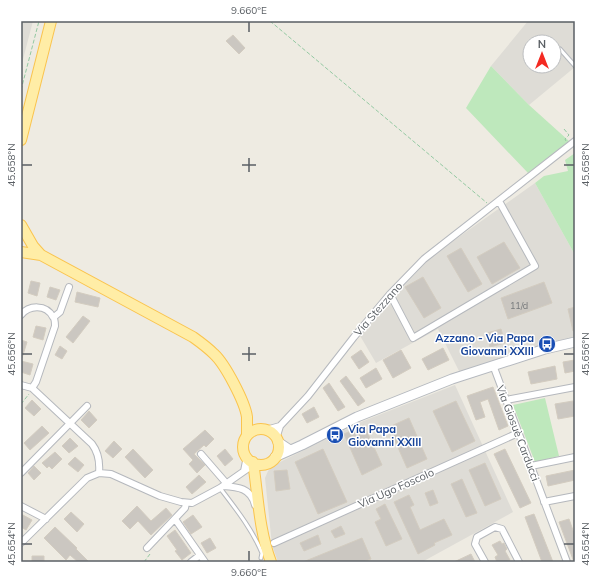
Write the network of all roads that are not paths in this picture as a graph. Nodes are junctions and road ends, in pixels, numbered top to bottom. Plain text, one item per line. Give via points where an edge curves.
1 (51, 21) edge
2 (562, 51) edge
3 (575, 66) edge
4 (21, 140) edge
5 (575, 141) edge
6 (499, 201) junction
7 (21, 225) edge
8 (21, 237) edge
9 (21, 252) edge
10 (41, 255) junction
11 (70, 287) dead end
12 (390, 294) junction
13 (21, 315) edge
14 (54, 317) junction
15 (575, 342) edge
16 (492, 365) junction
17 (21, 385) edge
18 (575, 387) edge
19 (32, 388) junction
20 (506, 400) junction
21 (87, 406) dead end
22 (247, 415) junction
23 (70, 424) junction
24 (280, 426) junction
25 (264, 429) junction
26 (518, 434) junction
27 (247, 435) junction
28 (277, 440) junction
29 (290, 450) junction
30 (201, 454) dead end
31 (275, 457) junction
32 (575, 457) edge
33 (250, 460) junction
34 (266, 463) junction
35 (531, 466) junction
36 (244, 471) junction
37 (21, 473) edge
38 (99, 473) junction
39 (224, 486) junction
40 (575, 496) edge
41 (544, 502) junction
42 (186, 503) junction
43 (21, 506) edge
44 (46, 519) junction
45 (175, 519) junction
46 (268, 540) junction
47 (21, 543) edge
48 (147, 548) road end
49 (200, 555) junction
50 (261, 558) dead end
51 (191, 562) edge
52 (205, 562) edge
53 (271, 562) edge
54 (485, 562) edge
55 (519, 562) edge
56 (566, 562) edge

1 - 4 main road
2 - 3 lane
5 - 6 street, Via Stezzano
6 - 12 street, Via Stezzano via 424,258
6 - 12 street via 535,266 413,338
7 - 8 main road
7 - 10 main road via 32,246
9 - 10 main road
10 - 22 main road via 193,337 221,361
11 - 14 street via 60,312
12 - 24 street, Via Stezzano via 308,396
13 - 14 street via 26,309 35,307 44,308
14 - 19 street via 55,326
15 - 16 street
16 - 20 street, Via Giosuè Carducci
16 - 29 street via 397,400
17 - 19 street
18 - 20 street
19 - 23 street
20 - 26 street, Via Giosuè Carducci
21 - 23 street
22 - 25 main road
22 - 27 main road
23 - 37 street
23 - 38 street via 96,450
24 - 25 street
24 - 28 street, Via Stezzano
25 - 27 main road via 254,430
25 - 28 main road via 272,433
26 - 35 street, Via Giosuè Carducci
26 - 46 street, Via Ugo Foscolo
27 - 33 main road via 243,445
28 - 29 street
28 - 31 main road
29 - 31 street
30 - 39 street
31 - 34 main road
32 - 35 street
33 - 34 main road via 259,464
33 - 36 street via 250,467
33 - 36 street via 246,461
33 - 46 main road
34 - 46 main road via 261,476
35 - 41 street, Via Giosuè Carducci
36 - 39 street
38 - 42 street via 111,474 160,496
38 - 44 street via 87,478
39 - 42 street via 200,500
39 - 46 street via 240,488 250,494 258,521
39 - 50 lane via 257,541
40 - 41 street
41 - 56 street, Via Giosuè Carducci
42 - 45 street via 185,508
43 - 44 street
44 - 47 street
45 - 48 street
45 - 49 street
46 - 53 main road
49 - 51 street
49 - 52 street
54 - 55 street via 475,544 477,536 495,527 502,529

